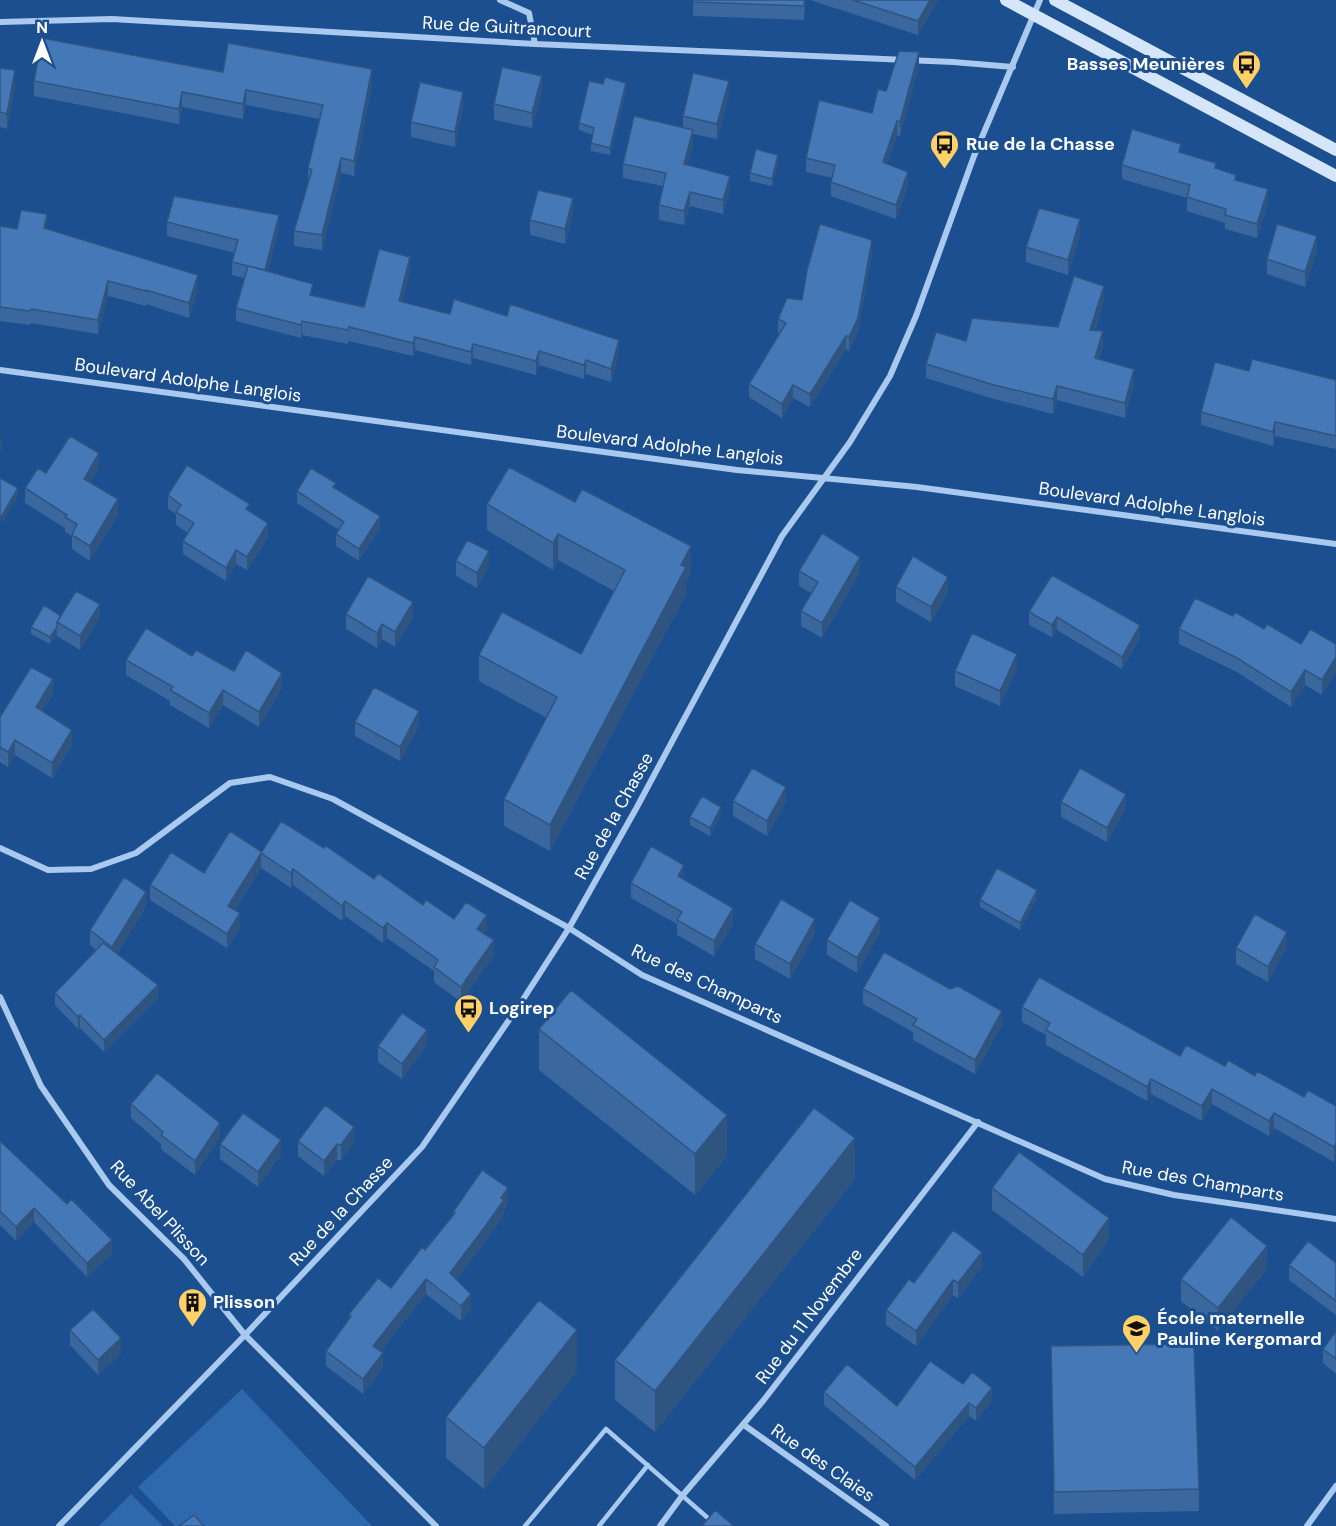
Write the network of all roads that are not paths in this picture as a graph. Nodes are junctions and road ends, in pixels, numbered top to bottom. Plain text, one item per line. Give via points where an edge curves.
1 (500, 0) edge
2 (1006, 0) edge
3 (1040, 0) edge
4 (1055, 0) edge
5 (1034, 15) junction
6 (0, 22) edge
7 (535, 44) junction
8 (1012, 67) junction
9 (1336, 150) edge
10 (1336, 177) edge
11 (0, 370) edge
12 (824, 478) junction
13 (1336, 544) edge
14 (0, 848) edge
15 (568, 928) junction
16 (0, 997) edge
17 (978, 1122) junction
18 (1336, 1219) edge
19 (245, 1335) junction
20 (744, 1425) junction
21 (648, 1465) junction
22 (1336, 1486) edge
23 (682, 1496) junction
24 (59, 1526) edge
25 (436, 1526) edge
26 (525, 1526) edge
27 (599, 1526) edge
28 (660, 1526) edge
29 (717, 1526) edge
30 (886, 1526) edge
31 (1307, 1526) edge

1 - 7 street via 529,13
2 - 5 street
3 - 5 street, Rue de la Chasse
4 - 9 street
5 - 8 street, Rue de la Chasse
5 - 10 street
6 - 7 street, Rue de Guitrancourt via 112,19
7 - 8 street, Rue de Guitrancourt
8 - 12 street, Rue de la Chasse via 890,376
11 - 12 street, Boulevard Adolphe Langlois via 737,470
12 - 13 street, Boulevard Adolphe Langlois
12 - 15 street, Rue de la Chasse via 782,536
14 - 15 street, Rue des Champarts via 48,870 91,869 136,853 230,783 270,777 333,799
15 - 17 street, Rue des Champarts via 642,975
15 - 19 street, Rue de la Chasse via 422,1147
16 - 19 street, Rue Abel Plisson via 41,1086 109,1185 184,1259
17 - 18 street, Rue des Champarts via 1105,1179 1174,1195
17 - 20 street, Rue du 11 Novembre
19 - 24 street, Rue de la Chasse
19 - 25 street, Rue Abel Plisson
20 - 23 street, Rue du 11 Novembre
20 - 30 street, Rue des Claies
21 - 23 lane
21 - 26 lane via 606,1429
21 - 27 lane
22 - 31 street
23 - 28 street, Rue du 11 Novembre
23 - 29 lane

